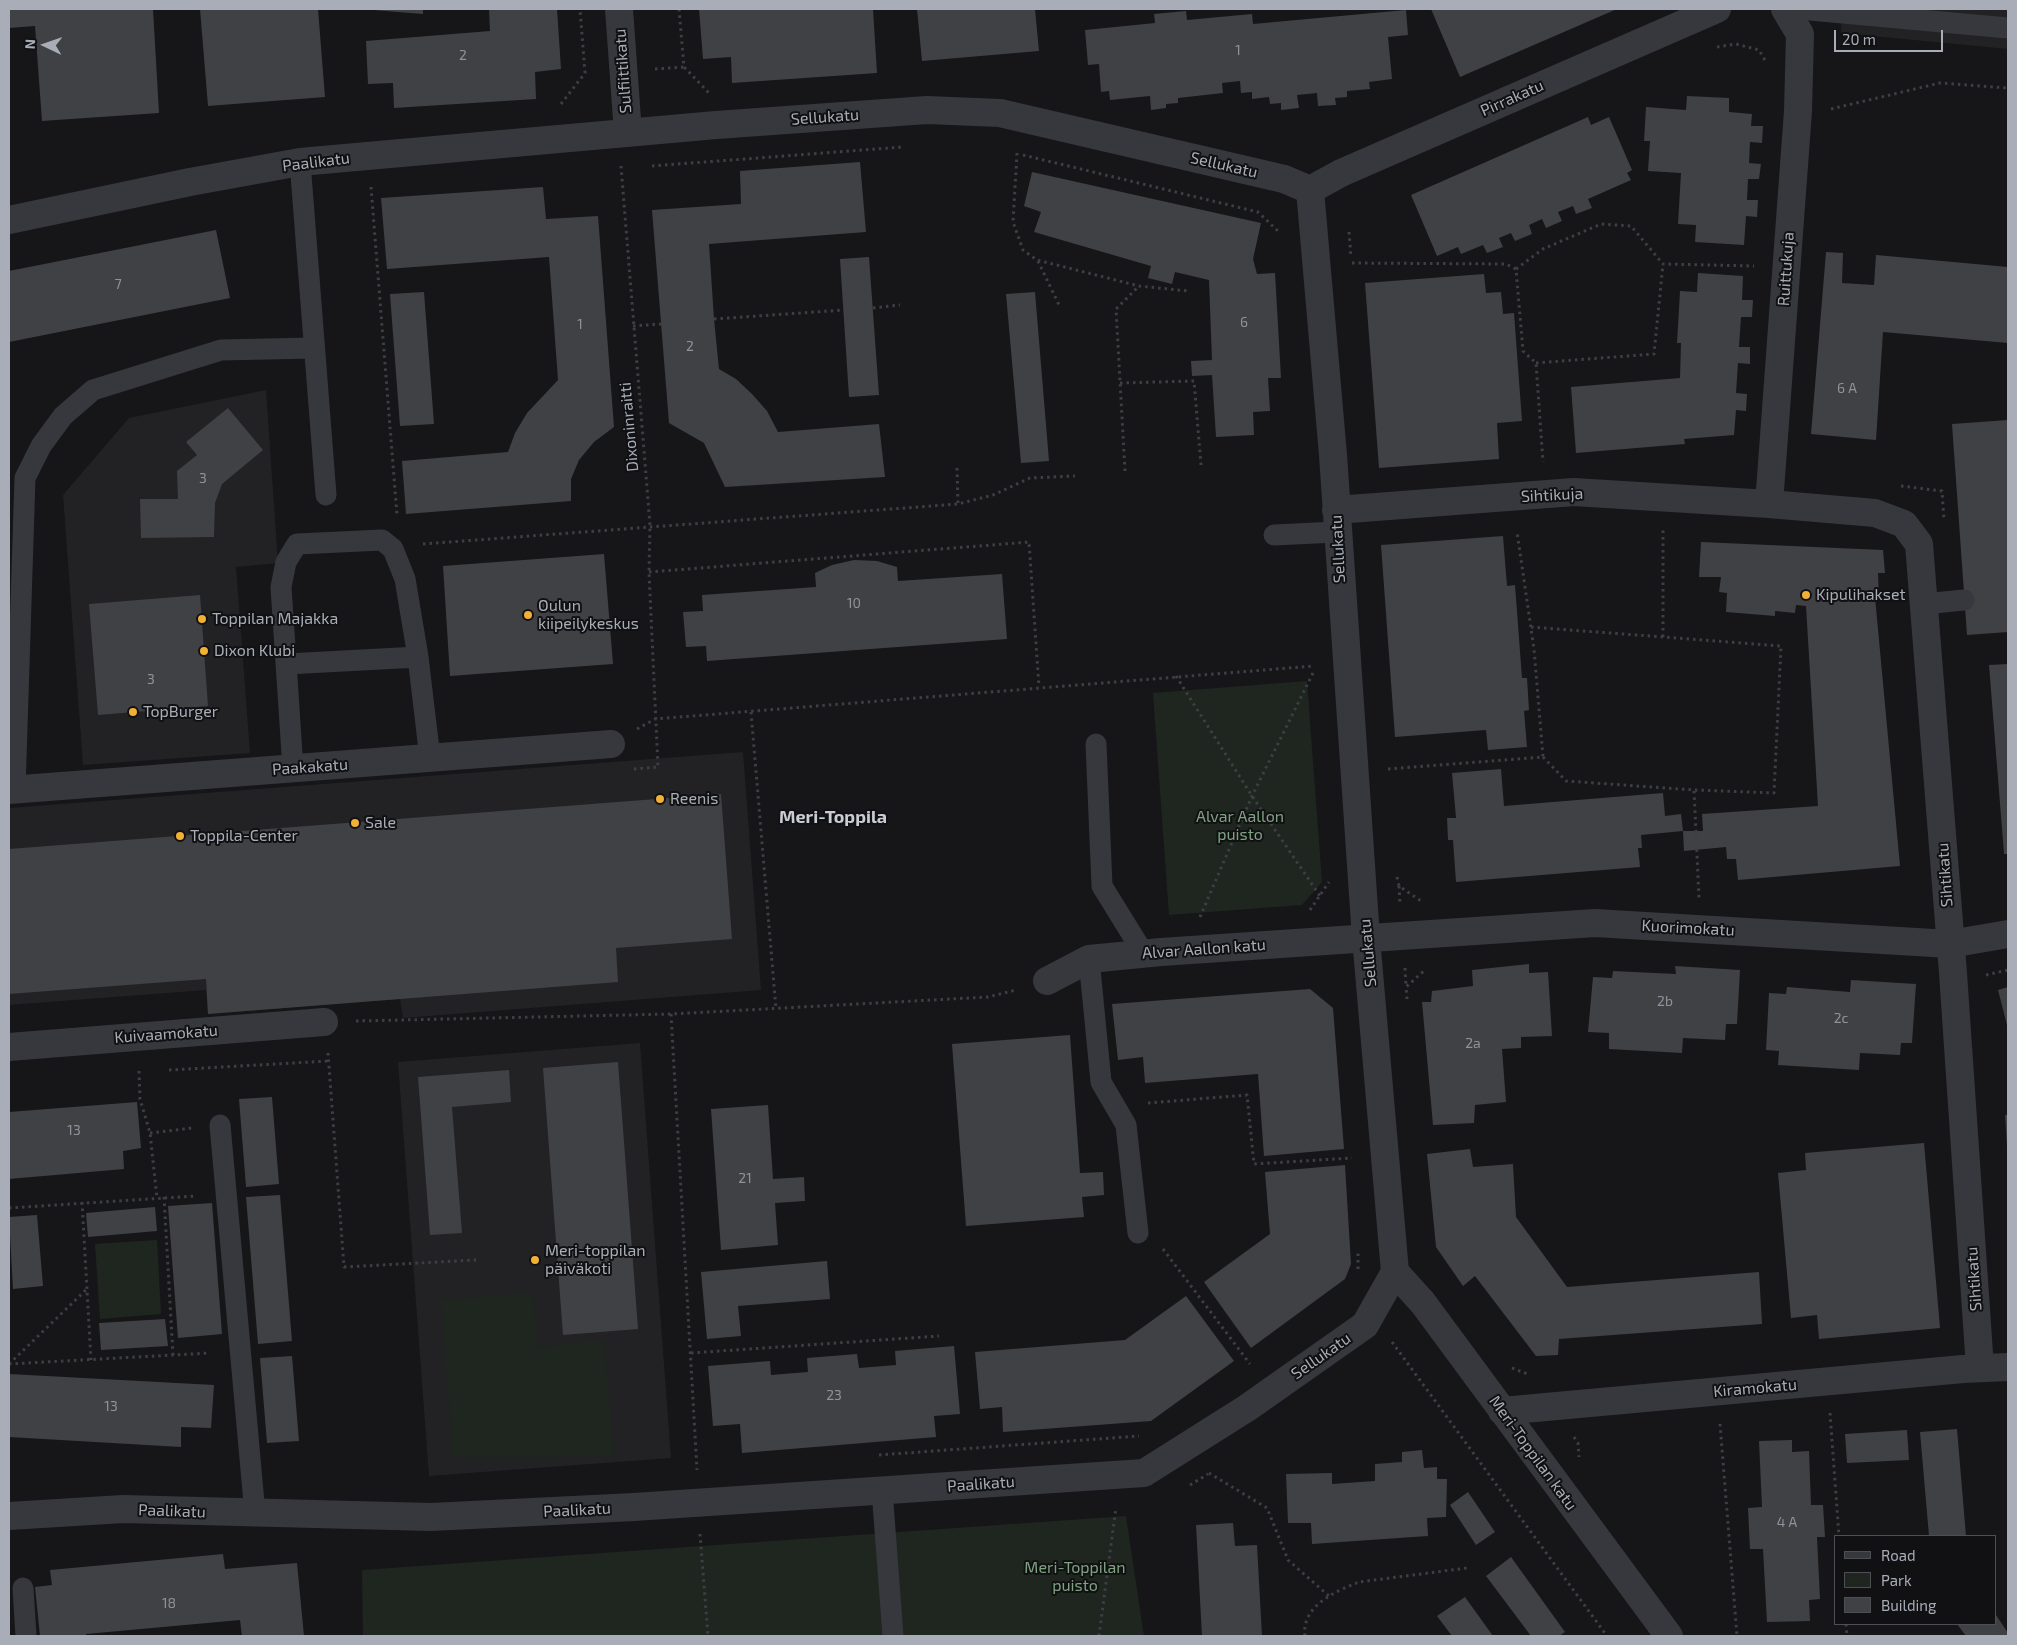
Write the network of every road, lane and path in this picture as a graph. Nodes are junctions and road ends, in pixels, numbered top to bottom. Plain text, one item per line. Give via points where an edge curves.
1 (580, 9) edge
2 (619, 9) edge
3 (679, 9) edge
4 (1717, 9) edge
5 (1785, 9) edge
6 (1799, 21) edge
7 (2008, 28) edge
8 (1711, 48) dead end
9 (1767, 64) dead end
10 (684, 67) dead end
11 (2008, 88) edge
12 (562, 104) dead end
13 (1830, 109) dead end
14 (628, 133) junction
15 (912, 147) dead end
16 (1010, 152) dead end
17 (1018, 153) junction
18 (300, 162) junction
19 (650, 166) dead end
20 (621, 168) junction
21 (631, 168) dead end
22 (371, 187) dead end
23 (1310, 190) junction
24 (9, 220) edge
25 (1281, 238) dead end
26 (1037, 260) junction
27 (1352, 263) dead end
28 (1662, 264) junction
29 (1762, 266) dead end
30 (1516, 269) junction
31 (1139, 286) junction
32 (1188, 291) dead end
33 (900, 306) dead end
34 (1060, 307) dead end
35 (873, 308) dead end
36 (844, 310) dead end
37 (714, 319) dead end
38 (661, 324) dead end
39 (633, 326) junction
40 (313, 348) junction
41 (1536, 363) junction
42 (1120, 383) junction
43 (1202, 465) dead end
44 (957, 468) dead end
45 (1544, 470) dead end
46 (1125, 471) dead end
47 (1075, 476) dead end
48 (326, 495) dead end
49 (1663, 498) junction
50 (958, 504) junction
51 (1769, 504) junction
52 (397, 516) dead end
53 (1336, 521) junction
54 (650, 526) junction
55 (1654, 530) dead end
56 (1663, 530) junction
57 (1673, 530) dead end
58 (1527, 531) dead end
59 (1508, 532) dead end
60 (1517, 532) junction
61 (1274, 535) dead end
62 (419, 544) dead end
63 (649, 572) junction
64 (1964, 600) dead end
65 (1923, 604) junction
66 (1531, 627) junction
67 (1663, 637) junction
68 (418, 657) junction
69 (1316, 657) dead end
70 (287, 664) junction
71 (1317, 666) junction
72 (1176, 676) junction
73 (1317, 676) dead end
74 (1039, 687) junction
75 (752, 712) junction
76 (654, 719) junction
77 (611, 744) dead end
78 (1096, 744) dead end
79 (1542, 757) junction
80 (430, 758) junction
81 (1388, 760) dead end
82 (658, 767) dead end
83 (292, 769) junction
84 (1388, 769) junction
85 (1389, 778) dead end
86 (12, 790) edge
87 (1694, 790) junction
88 (1252, 796) junction
89 (1396, 871) dead end
90 (1320, 896) dead end
91 (1422, 902) dead end
92 (1699, 902) dead end
93 (2008, 934) edge
94 (1366, 938) junction
95 (1950, 944) junction
96 (1153, 953) junction
97 (1089, 959) junction
98 (1427, 967) dead end
99 (1952, 973) junction
100 (1986, 976) dead end
101 (1047, 982) joint
102 (1408, 1007) dead end
103 (776, 1009) junction
104 (671, 1014) junction
105 (324, 1022) junction
106 (9, 1047) edge
107 (329, 1061) junction
108 (168, 1070) dead end
109 (149, 1071) dead end
110 (1114, 1106) junction
111 (220, 1125) joint
112 (150, 1133) junction
113 (1352, 1148) dead end
114 (1353, 1158) junction
115 (1354, 1167) dead end
116 (226, 1194) junction
117 (164, 1197) junction
118 (157, 1198) junction
119 (82, 1202) junction
120 (9, 1208) edge
121 (1138, 1233) joint
122 (1358, 1243) dead end
123 (476, 1260) dead end
124 (1395, 1272) junction
125 (1358, 1275) dead end
126 (87, 1289) junction
127 (1365, 1325) junction
128 (939, 1336) dead end
129 (241, 1351) junction
130 (691, 1353) junction
131 (173, 1355) junction
132 (91, 1360) junction
133 (1256, 1360) dead end
134 (9, 1363) edge
135 (1504, 1365) dead end
136 (2008, 1367) edge
137 (1980, 1368) junction
138 (1530, 1374) junction
139 (1540, 1374) dead end
140 (1553, 1407) junction
141 (1502, 1411) junction
142 (1830, 1412) dead end
143 (1720, 1420) dead end
144 (1143, 1436) dead end
145 (872, 1456) dead end
146 (1579, 1461) dead end
147 (707, 1468) dead end
148 (697, 1469) junction
149 (687, 1470) dead end
150 (1144, 1473) joint
151 (1209, 1473) dead end
152 (882, 1490) junction
153 (1116, 1504) dead end
154 (255, 1514) junction
155 (9, 1516) edge
156 (700, 1530) dead end
157 (1839, 1535) edge
158 (1467, 1568) dead end
159 (23, 1588) dead end
160 (1329, 1596) junction
161 (26, 1636) edge
162 (708, 1636) edge
163 (893, 1636) edge
164 (1098, 1636) edge
165 (1305, 1636) edge
166 (1608, 1636) edge
167 (1669, 1636) edge
168 (1737, 1636) edge

1 - 12 path via 585,73
2 - 14 street, Sulfiittikatu
3 - 10 path
4 - 23 street, Pirrakatu via 1341,173
5 - 6 street
6 - 7 lane
6 - 51 street, Ruittukuja via 1798,112
8 - 9 path via 1736,44 1759,50
11 - 13 path via 1940,83
14 - 18 street, Paalikatu
14 - 20 path, Dixoninraitti
14 - 23 street, Sellukatu via 927,110 1000,113 1284,180
15 - 19 path
16 - 17 path
17 - 25 path via 1258,212 1279,230
17 - 26 path via 1013,222 1023,250
18 - 24 street, Paalikatu
18 - 40 lane
20 - 21 path
20 - 39 path, Dixoninraitti
22 - 52 path
23 - 53 street, Sellukatu
26 - 31 path
26 - 34 path
27 - 30 path via 1506,264
28 - 29 path
28 - 30 path via 1631,226 1602,224 1543,249
28 - 41 path via 1654,354
30 - 41 path via 1523,351
31 - 32 path
31 - 42 path via 1116,308
33 - 35 path
36 - 37 path
38 - 39 path
39 - 54 path, Dixoninraitti
40 - 48 lane
40 - 86 lane via 221,350 93,390 63,416 41,446 25,478
41 - 45 path
42 - 43 path via 1194,381
42 - 46 path
44 - 50 path
47 - 50 path via 1030,478 993,496
49 - 51 street, Sihtikuja
49 - 53 street, Sihtikuja via 1574,492
49 - 56 path
50 - 54 path
51 - 65 street, Sihtikatu via 1875,513 1904,524 1919,544
53 - 61 lane
53 - 94 street, Sellukatu
54 - 62 path
54 - 63 path, Dixoninraitti
55 - 56 path
56 - 57 path
56 - 67 path
58 - 60 path
59 - 60 path
60 - 66 path
63 - 74 path via 1029,542
63 - 76 path, Dixoninraitti
64 - 65 lane
65 - 95 street, Sihtikatu
66 - 67 path
66 - 79 path
67 - 87 path via 1781,646 1774,793
68 - 70 lane
68 - 70 lane via 405,578 393,549 382,540 297,544 286,562 281,588
68 - 80 lane
69 - 71 path
70 - 83 lane
71 - 72 path
71 - 73 path
71 - 88 path
72 - 74 path
72 - 88 path
74 - 75 path
75 - 76 path
75 - 103 path
76 - 82 path, Dixoninraitti
77 - 80 street, Paakakatu
78 - 96 lane via 1102,886
79 - 84 path
79 - 87 path via 1566,782
80 - 83 street, Paakakatu
81 - 84 path
83 - 86 street, Paakakatu
84 - 85 path
87 - 92 path
88 - 90 path
88 - 96 path via 1196,926
89 - 91 path via 1399,886
93 - 95 street, Kuorimokatu
94 - 95 street, Kuorimokatu via 1595,923
94 - 96 street, Alvar Aallon katu
94 - 124 street, Sellukatu
95 - 99 street, Sihtikatu
96 - 97 street, Alvar Aallon katu
97 - 101 street, Alvar Aallon katu
97 - 110 lane via 1101,1082
98 - 102 path via 1406,987
99 - 100 path
99 - 137 street, Sihtikatu
101 - 103 path via 988,997
103 - 104 path
104 - 105 path
104 - 130 path
105 - 106 street, Kuivaamokatu
105 - 107 path
107 - 108 path
107 - 123 path via 344,1267
109 - 112 path via 140,1071 140,1099
110 - 114 path via 1247,1095 1254,1164
110 - 121 lane via 1126,1125
111 - 112 path
111 - 116 lane
112 - 118 path
113 - 114 path
114 - 115 path
116 - 117 path
116 - 129 lane
117 - 118 path
117 - 131 path
118 - 119 path
119 - 120 path
119 - 126 path
121 - 133 path via 1152,1234 1250,1364
122 - 125 path
124 - 127 street, Sellukatu
124 - 141 street, Meri-Toppilan katu via 1423,1303
126 - 132 path
126 - 134 path
127 - 150 street, Sellukatu via 1247,1408
127 - 166 path via 1392,1342
128 - 130 path
129 - 131 path
129 - 154 lane
130 - 148 path
131 - 132 path
132 - 134 path
135 - 138 path
136 - 137 street, Kiramokatu
137 - 140 street, Kiramokatu
138 - 139 path
138 - 140 path
140 - 141 street, Kiramokatu
140 - 146 path via 1578,1443
141 - 167 street, Meri-Toppilan katu
142 - 157 path
143 - 168 path
144 - 145 path
147 - 148 path
148 - 149 path
150 - 152 street, Paalikatu
151 - 160 path via 1267,1508 1288,1560
152 - 154 street, Paalikatu via 431,1518
152 - 163 lane
153 - 164 path
154 - 155 street, Paalikatu via 123,1509
156 - 162 path
158 - 160 path via 1359,1582
159 - 161 lane
160 - 165 path via 1311,1612

